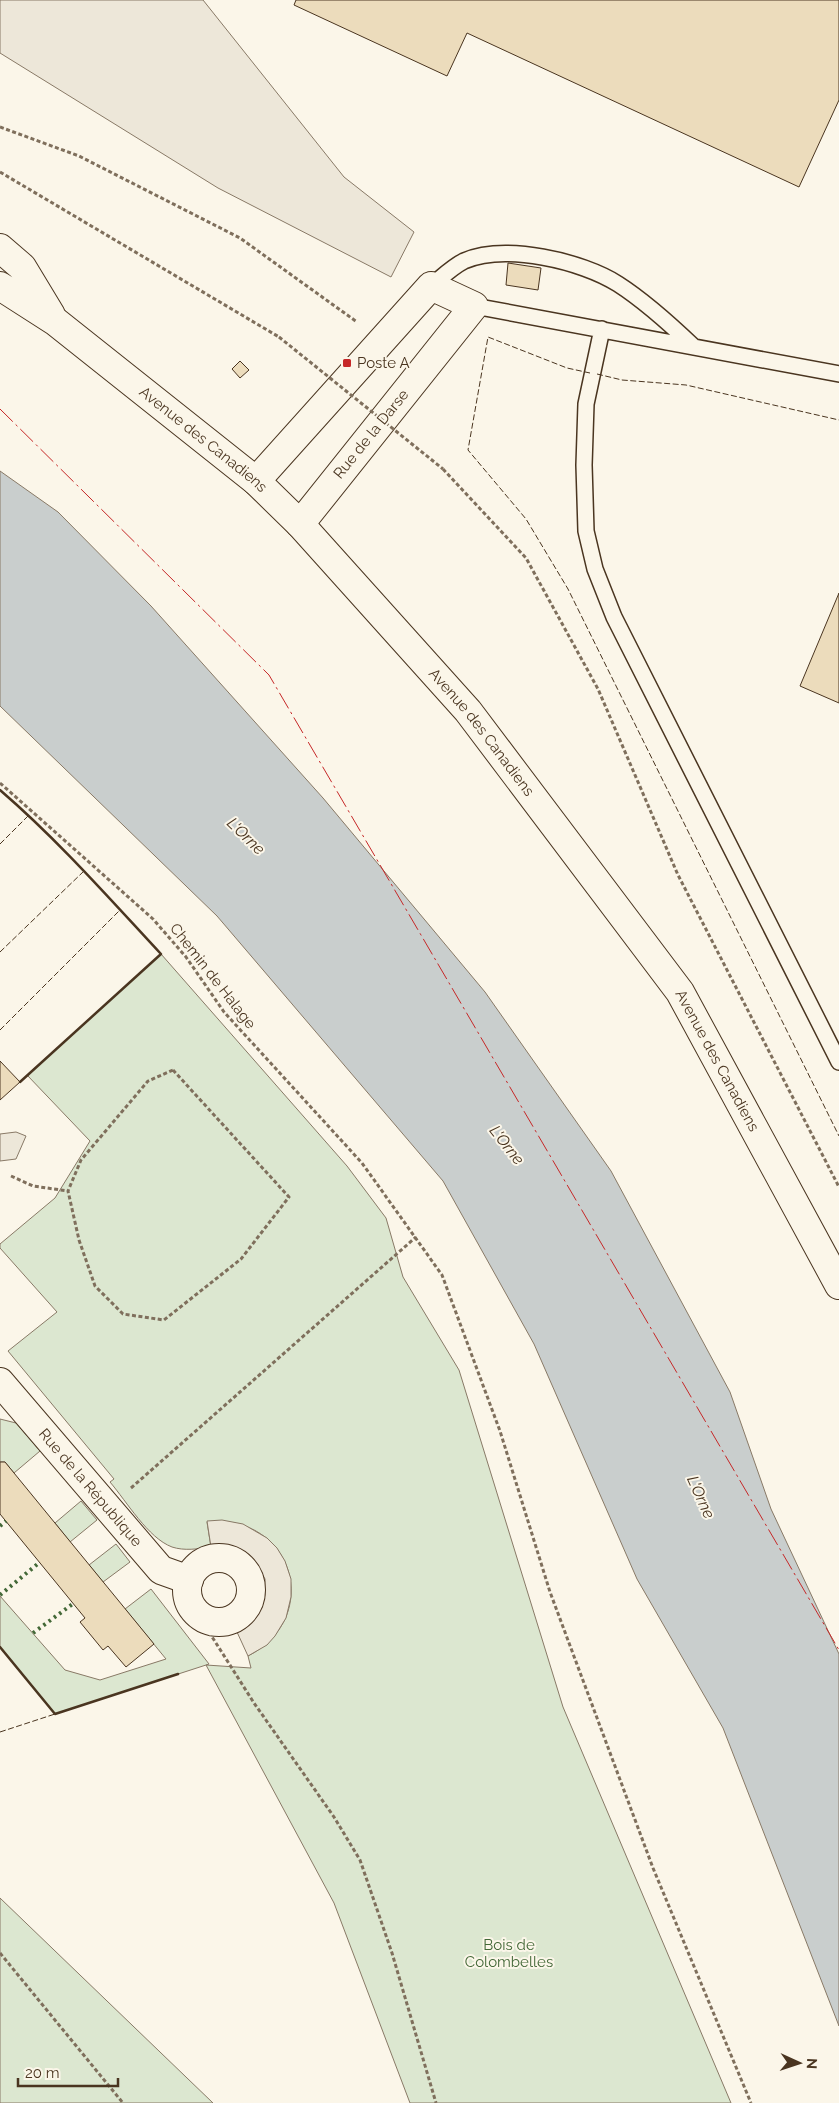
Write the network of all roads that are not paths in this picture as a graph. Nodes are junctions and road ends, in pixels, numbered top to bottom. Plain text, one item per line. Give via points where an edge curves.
1 (0, 248) edge
2 (0, 286) edge
3 (431, 286) junction
4 (474, 306) junction
5 (56, 322) junction
6 (602, 330) junction
7 (694, 347) junction
8 (839, 374) edge
9 (256, 481) junction
10 (300, 524) junction
11 (839, 1062) edge
12 (839, 1285) edge
13 (0, 1382) edge
14 (189, 1580) junction

1 - 5 street via 22,267
2 - 5 street, Avenue des Canadiens
3 - 4 street
3 - 7 lane via 464,261 493,253 524,254 578,266 617,283 656,311
3 - 9 street
4 - 6 lane
4 - 10 street, Rue de la Darse
5 - 9 street, Avenue des Canadiens
6 - 7 lane
6 - 11 lane via 586,404 584,456 586,531 595,569 614,617
7 - 8 lane
9 - 10 street, Avenue des Canadiens
10 - 12 street, Avenue des Canadiens via 468,711 680,992
13 - 14 street, Rue de la République via 160,1570
14 - 14 street via 202,1564 223,1558 242,1567 248,1576 251,1597 239,1615 230,1620 210,1621 194,1609 189,1600

